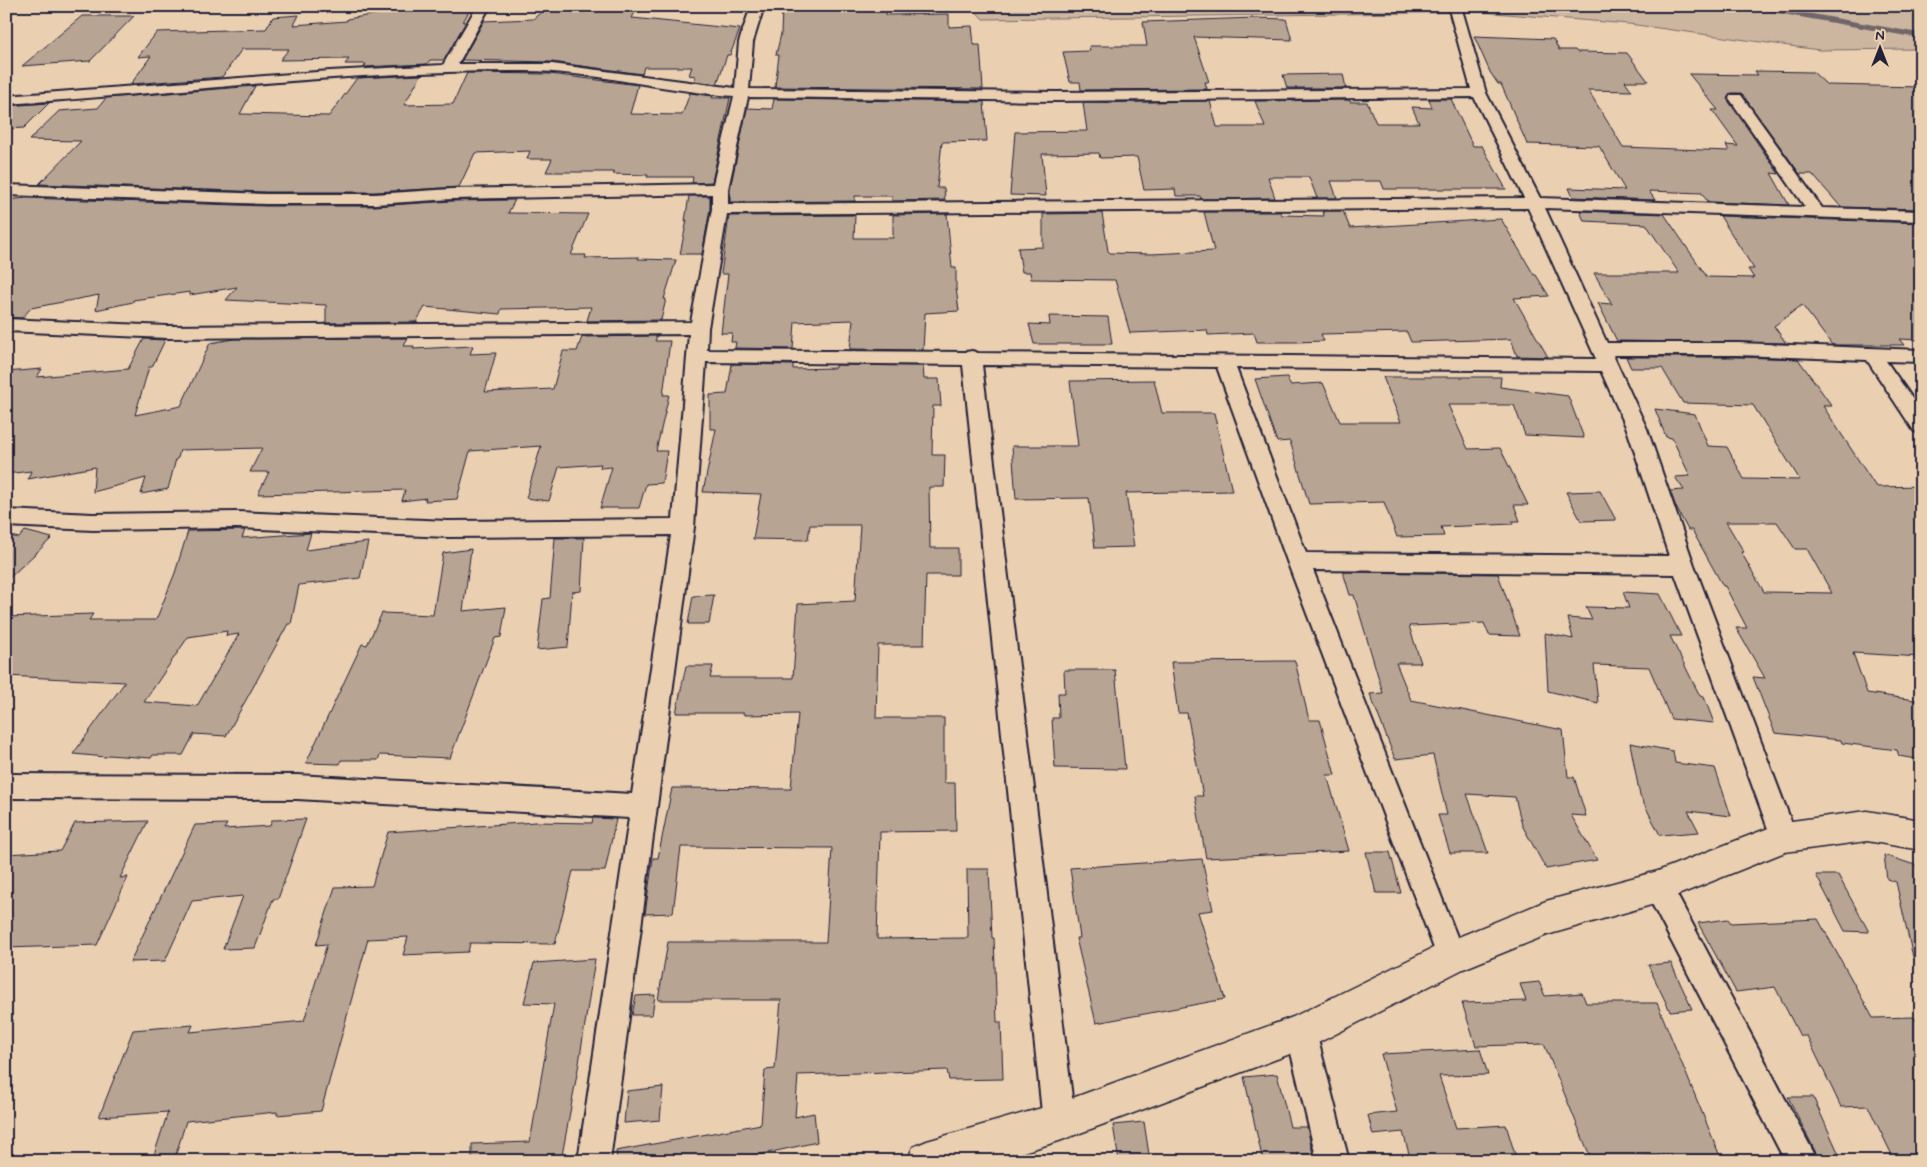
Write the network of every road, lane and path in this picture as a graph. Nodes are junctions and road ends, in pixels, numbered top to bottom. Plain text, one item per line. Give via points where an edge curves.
1 (484, 6) edge
2 (758, 6) edge
3 (1454, 6) edge
4 (448, 69) junction
5 (742, 92) junction
6 (1479, 93) junction
7 (1736, 98) dead end
8 (6, 100) edge
9 (720, 189) junction
10 (6, 190) edge
11 (1534, 202) junction
12 (720, 209) junction
13 (1816, 211) junction
14 (1921, 216) edge
15 (6, 325) edge
16 (699, 328) junction
17 (1872, 354) junction
18 (697, 356) junction
19 (1921, 356) edge
20 (972, 357) junction
21 (1605, 357) junction
22 (1224, 361) junction
23 (1921, 426) edge
24 (6, 518) edge
25 (683, 527) junction
26 (1298, 561) junction
27 (1683, 565) junction
28 (6, 786) edge
29 (643, 807) junction
30 (1921, 835) edge
31 (1784, 837) junction
32 (1658, 887) junction
33 (1451, 957) junction
34 (1301, 1032) junction
35 (1058, 1122) junction
36 (594, 1161) edge
37 (927, 1161) edge
38 (1333, 1161) edge
39 (1802, 1161) edge

1 - 4 street
2 - 5 street via 746,42
3 - 6 street
4 - 5 street via 528,67 594,72
4 - 8 street
5 - 6 street via 1130,96
5 - 9 street
6 - 11 street
7 - 13 street
9 - 10 street via 452,194 375,199 266,199
9 - 12 street
11 - 12 street
11 - 13 street
11 - 21 street
12 - 16 street
13 - 14 street
15 - 16 street via 167,332
16 - 18 street
17 - 19 street
17 - 21 street via 1738,349
17 - 23 street
18 - 20 street
18 - 25 street
20 - 22 street
20 - 35 street
21 - 22 street
21 - 27 street via 1637,429
22 - 26 street
24 - 25 street via 93,522 237,520 448,529
25 - 29 street
26 - 27 street
26 - 33 street
27 - 31 street
28 - 29 street via 297,787
29 - 36 street
30 - 31 street via 1867,826
31 - 32 street
32 - 33 street via 1546,918
32 - 39 street
33 - 34 street
34 - 35 street
34 - 38 street
35 - 37 street

